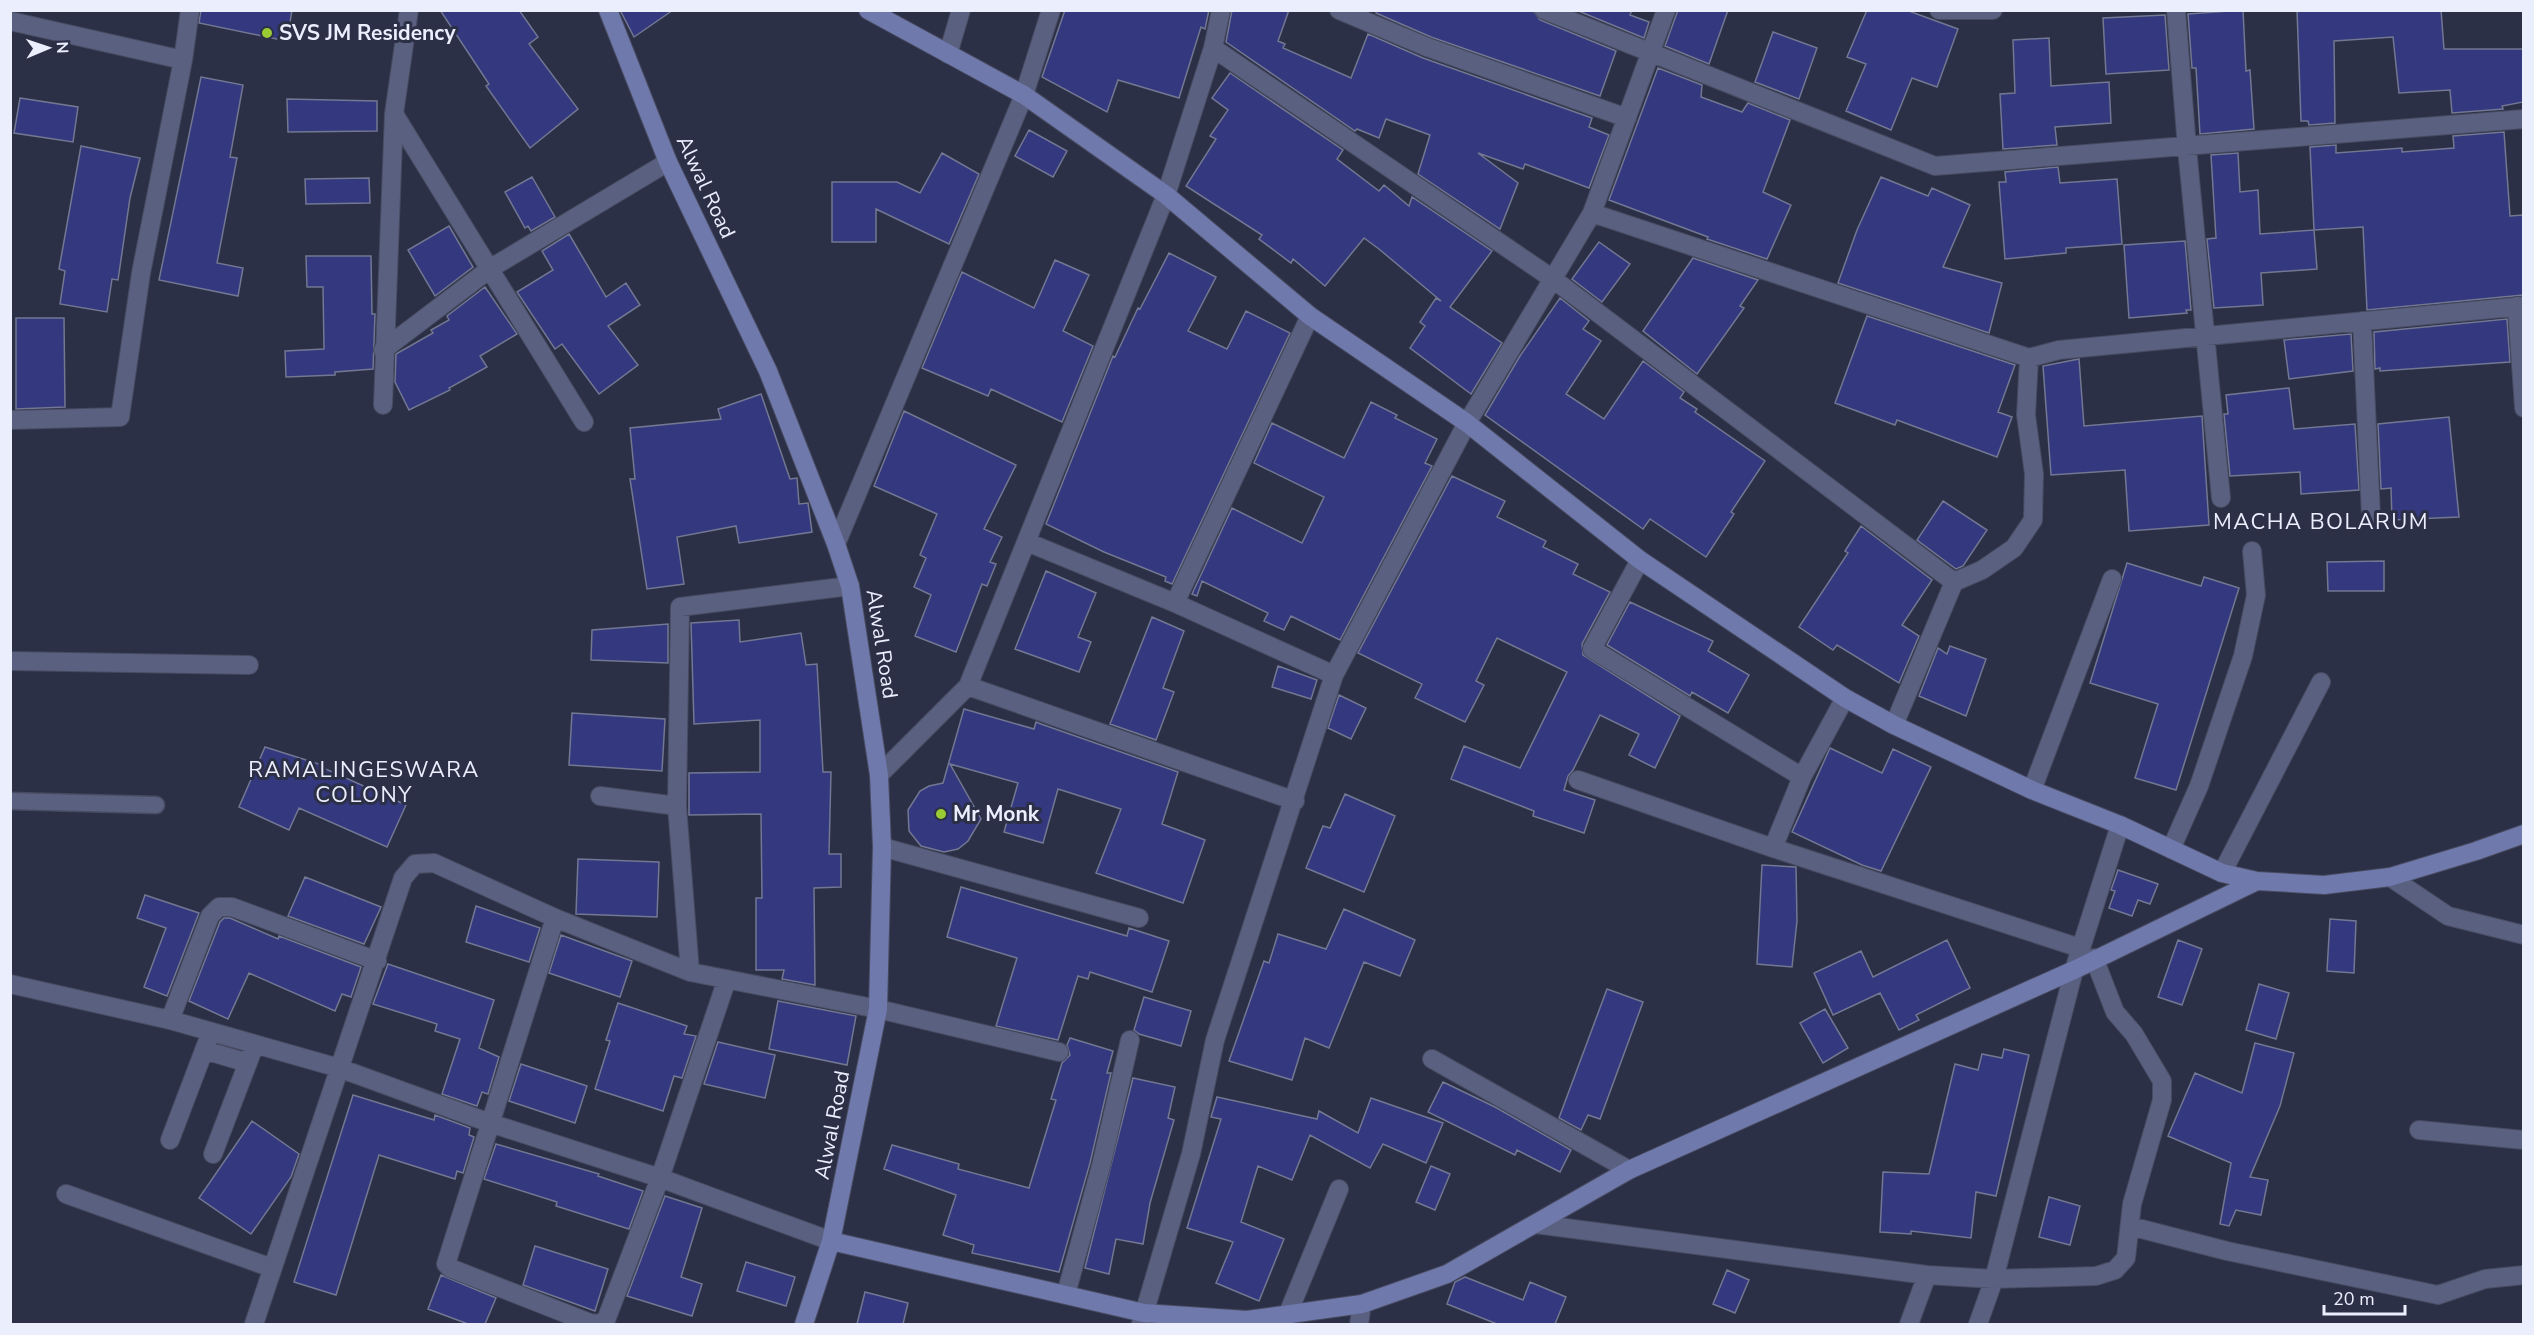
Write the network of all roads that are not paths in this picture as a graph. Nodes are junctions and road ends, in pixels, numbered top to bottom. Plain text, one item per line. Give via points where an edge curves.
1 (190, 10) edge
2 (408, 10) edge
3 (608, 10) edge
4 (868, 10) edge
5 (961, 10) edge
6 (1051, 10) edge
7 (1221, 10) edge
8 (1339, 10) edge
9 (1544, 10) edge
10 (1666, 10) edge
11 (1939, 10) edge
12 (1993, 10) edge
13 (2176, 10) edge
14 (11, 27) edge
15 (1213, 48) junction
16 (948, 54) junction
17 (1650, 54) junction
18 (183, 60) junction
19 (1024, 94) junction
20 (394, 114) junction
21 (1627, 118) junction
22 (2523, 119) edge
23 (2187, 148) junction
24 (668, 162) junction
25 (1166, 195) junction
26 (1592, 213) junction
27 (491, 268) junction
28 (1553, 279) junction
29 (2520, 306) edge
30 (1310, 316) junction
31 (2362, 321) junction
32 (2204, 337) junction
33 (383, 350) junction
34 (2029, 358) junction
35 (383, 405) dead end
36 (2523, 408) edge
37 (10, 420) edge
38 (584, 422) dead end
39 (1467, 423) junction
40 (2221, 498) dead end
41 (2371, 516) dead end
42 (1027, 542) junction
43 (836, 544) junction
44 (2252, 551) dead end
45 (1641, 560) junction
46 (2112, 579) dead end
47 (1954, 582) junction
48 (850, 586) junction
49 (1175, 603) junction
50 (10, 661) edge
51 (249, 665) dead end
52 (1334, 675) junction
53 (2321, 682) dead end
54 (968, 686) junction
55 (1845, 698) junction
56 (1894, 725) junction
57 (879, 775) junction
58 (1802, 777) junction
59 (1578, 780) dead end
60 (2032, 790) junction
61 (600, 796) dead end
62 (10, 801) edge
63 (1295, 801) junction
64 (156, 805) dead end
65 (676, 806) junction
66 (2120, 825) junction
67 (2523, 834) edge
68 (882, 847) junction
69 (1773, 848) junction
70 (2171, 849) junction
71 (2222, 873) junction
72 (2390, 877) junction
73 (2257, 881) junction
74 (555, 918) junction
75 (1139, 918) dead end
76 (2523, 935) edge
77 (2087, 953) junction
78 (377, 961) junction
79 (2074, 970) junction
80 (690, 972) junction
81 (727, 979) junction
82 (10, 984) edge
83 (878, 1010) junction
84 (170, 1020) junction
85 (212, 1032) junction
86 (1130, 1040) dead end
87 (255, 1044) junction
88 (204, 1050) junction
89 (1059, 1052) dead end
90 (1432, 1059) dead end
91 (248, 1063) junction
92 (339, 1068) junction
93 (490, 1123) junction
94 (2420, 1130) dead end
95 (170, 1140) dead end
96 (2523, 1140) edge
97 (213, 1154) dead end
98 (1629, 1170) junction
99 (660, 1178) junction
100 (1339, 1189) dead end
101 (66, 1194) dead end
102 (1535, 1224) junction
103 (2130, 1226) junction
104 (831, 1241) junction
105 (272, 1268) junction
106 (1927, 1275) junction
107 (2523, 1275) edge
108 (1994, 1279) junction
109 (1066, 1294) junction
110 (1362, 1304) junction
111 (1287, 1316) junction
112 (1143, 1319) edge
113 (1246, 1322) edge
114 (254, 1324) edge
115 (804, 1324) edge
116 (1359, 1324) edge
117 (1909, 1324) edge
118 (1978, 1324) edge

1 - 18 street
2 - 20 street
3 - 24 street, Alwal Road
4 - 16 street
5 - 16 street
6 - 19 street
7 - 15 street
8 - 21 street via 1427,47
9 - 17 street
10 - 17 street
11 - 12 street
13 - 23 street
14 - 18 street
15 - 25 street
15 - 28 street
16 - 19 street
17 - 21 street
17 - 23 street via 1935,166
18 - 37 street via 141,273 120,417
19 - 25 street
19 - 43 street
20 - 27 street
20 - 33 street
21 - 26 street
22 - 23 street
23 - 32 street
24 - 27 street
24 - 43 street, Alwal Road via 768,371
25 - 30 street
25 - 42 street
26 - 28 street
26 - 34 street
27 - 33 street
27 - 38 street
28 - 39 street
28 - 47 street
29 - 31 street
29 - 36 street
30 - 39 street
30 - 49 street
31 - 32 street
31 - 41 street
32 - 34 street via 2059,350
32 - 40 street
33 - 35 street
34 - 47 street via 2026,415 2034,474 2033,520 2014,548 1982,570
39 - 45 street
39 - 52 street
42 - 49 street
42 - 54 street
43 - 48 street, Alwal Road
44 - 70 street via 2256,595 2243,656 2199,786
45 - 55 street
45 - 58 street via 1592,649
46 - 60 street
47 - 56 street
48 - 57 street, Alwal Road
48 - 65 street via 680,607
49 - 52 street
50 - 51 street
52 - 63 street
53 - 71 street
54 - 57 street
54 - 63 street
55 - 56 street
55 - 58 street
56 - 60 street
57 - 68 street, Alwal Road
58 - 69 street
59 - 69 street
60 - 66 street
61 - 65 street
62 - 64 lane
63 - 112 street via 1215,1040 1191,1154
65 - 80 street
66 - 70 street
66 - 77 street
67 - 72 street
68 - 75 street
68 - 83 street, Alwal Road
69 - 77 street
70 - 71 street
71 - 73 street
72 - 73 street via 2324,885
72 - 76 street via 2448,916
73 - 77 street
74 - 78 street via 434,862 416,864 403,878
74 - 80 street
74 - 93 street
77 - 79 street
77 - 103 street via 2115,1012 2134,1034 2162,1081 2162,1100 2132,1204
78 - 84 street via 232,907 219,907 210,916
78 - 92 street
79 - 98 street
79 - 108 street
80 - 81 street
81 - 83 street
81 - 99 street
82 - 84 street
83 - 89 street
83 - 104 street, Alwal Road
84 - 85 street
85 - 87 street
85 - 88 street
86 - 109 street
87 - 91 street
87 - 92 street
88 - 91 street
88 - 95 street
90 - 98 street
91 - 97 street
92 - 93 street
92 - 105 street
93 - 99 street
93 - 99 street via 446,1264 590,1323 606,1320
94 - 96 street
98 - 102 street
99 - 104 street
100 - 111 street
101 - 105 street
102 - 106 street
102 - 110 street via 1448,1274
103 - 107 street via 2227,1251 2438,1295 2485,1279
103 - 108 street via 2126,1258 2109,1273 2073,1278
104 - 109 street
104 - 115 street, Alwal Road
105 - 114 street
106 - 108 street
106 - 117 street
108 - 118 street
109 - 112 street
110 - 111 street
110 - 116 street
111 - 113 street
112 - 113 street

